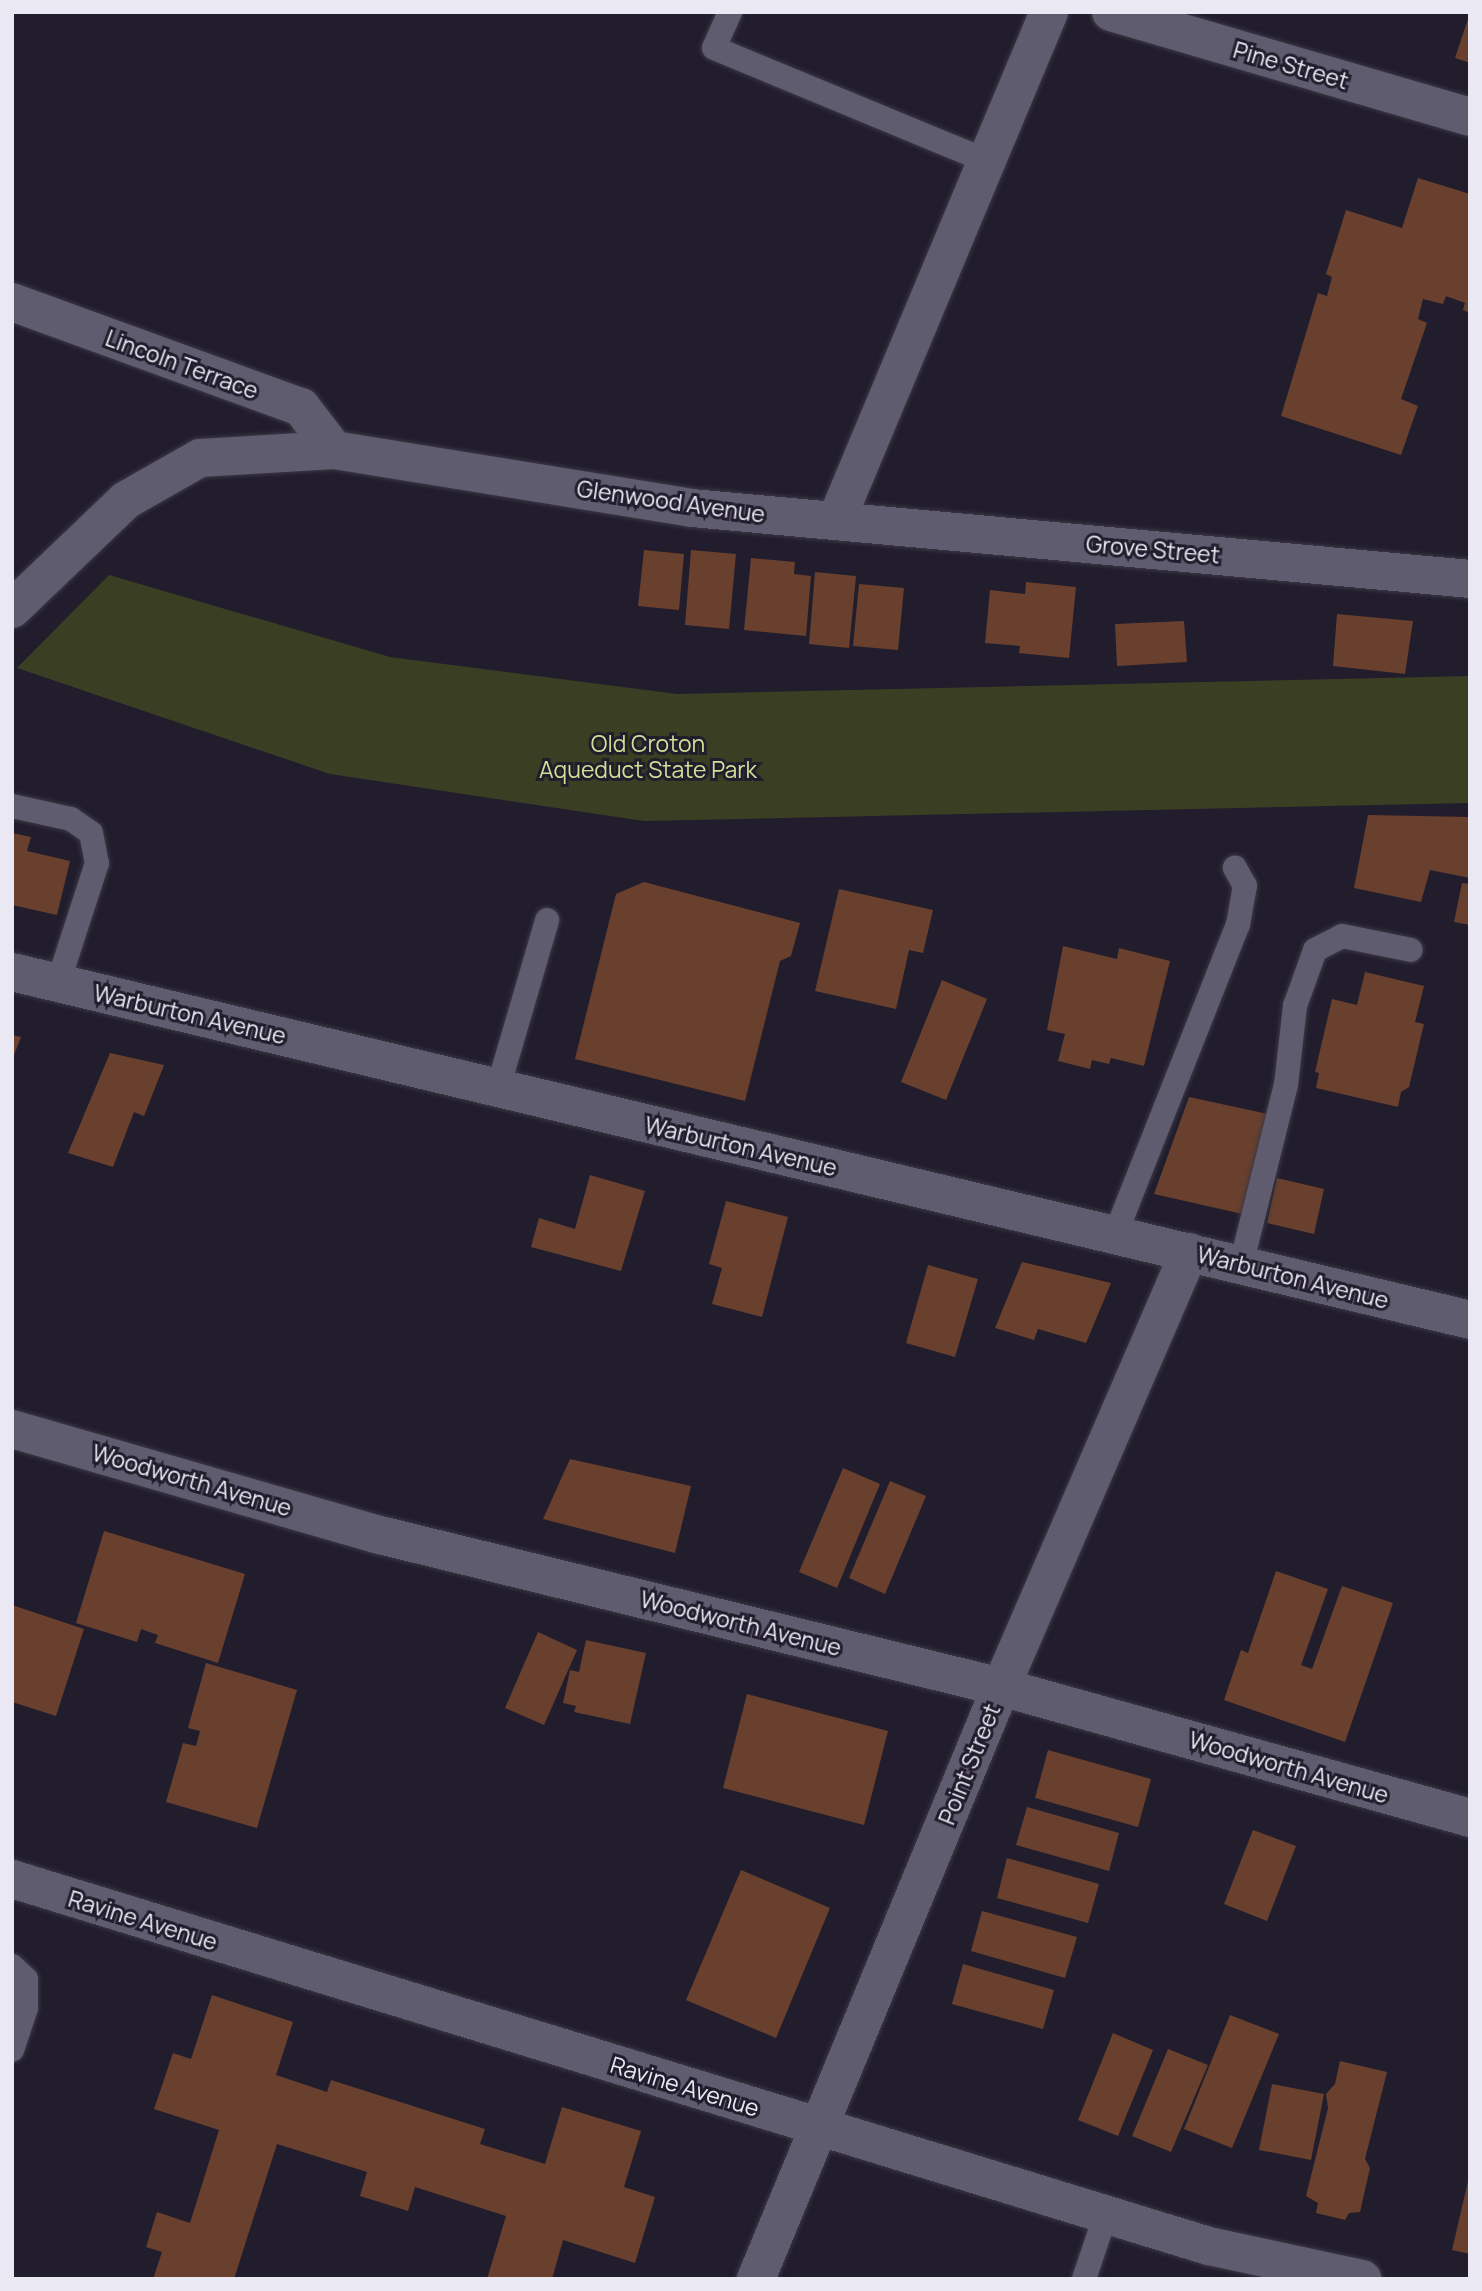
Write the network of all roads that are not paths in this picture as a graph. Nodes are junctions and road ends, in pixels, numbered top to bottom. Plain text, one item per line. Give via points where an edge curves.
1 (730, 12) edge
2 (1049, 12) edge
3 (1111, 12) edge
4 (1470, 117) edge
5 (987, 161) junction
6 (12, 302) edge
7 (334, 450) junction
8 (836, 522) junction
9 (1470, 579) edge
10 (12, 610) edge
11 (12, 806) edge
12 (1235, 868) dead end
13 (547, 920) dead end
14 (1411, 950) dead end
15 (12, 972) edge
16 (58, 982) junction
17 (498, 1088) junction
18 (1115, 1235) junction
19 (1189, 1252) junction
20 (1241, 1265) junction
21 (1470, 1320) edge
22 (12, 1429) edge
23 (1001, 1686) junction
24 (1470, 1818) edge
25 (12, 1880) edge
26 (12, 1966) edge
27 (12, 2050) edge
28 (820, 2128) junction
29 (1106, 2214) junction
30 (756, 2279) edge
31 (1084, 2279) edge
32 (1362, 2279) edge

1 - 5 lane via 714,48
2 - 5 street
3 - 4 street, Pine Street
5 - 8 street
6 - 7 street, Lincoln Terrace via 300,407
7 - 8 street, Glenwood Avenue via 692,508
7 - 10 street, Glenwood Avenue via 200,458 126,500
8 - 9 street, Grove Street
11 - 16 lane via 71,819 91,833 97,863
12 - 18 lane via 1245,886 1238,925
13 - 17 lane
14 - 20 lane via 1342,936 1315,950 1295,1006 1286,1085
15 - 16 street, Warburton Avenue
16 - 17 street, Warburton Avenue
17 - 18 street, Warburton Avenue
18 - 19 street, Warburton Avenue
19 - 20 street, Warburton Avenue
19 - 23 street, Point Street
20 - 21 street, Warburton Avenue
22 - 23 street, Woodworth Avenue via 380,1535
23 - 24 street, Woodworth Avenue
23 - 28 street, Point Street
25 - 28 street, Ravine Avenue
26 - 27 lane via 26,1979 26,2008
28 - 29 street, Ravine Avenue
28 - 30 street, Point Street
29 - 31 lane
29 - 32 street, Ravine Avenue via 1209,2246

